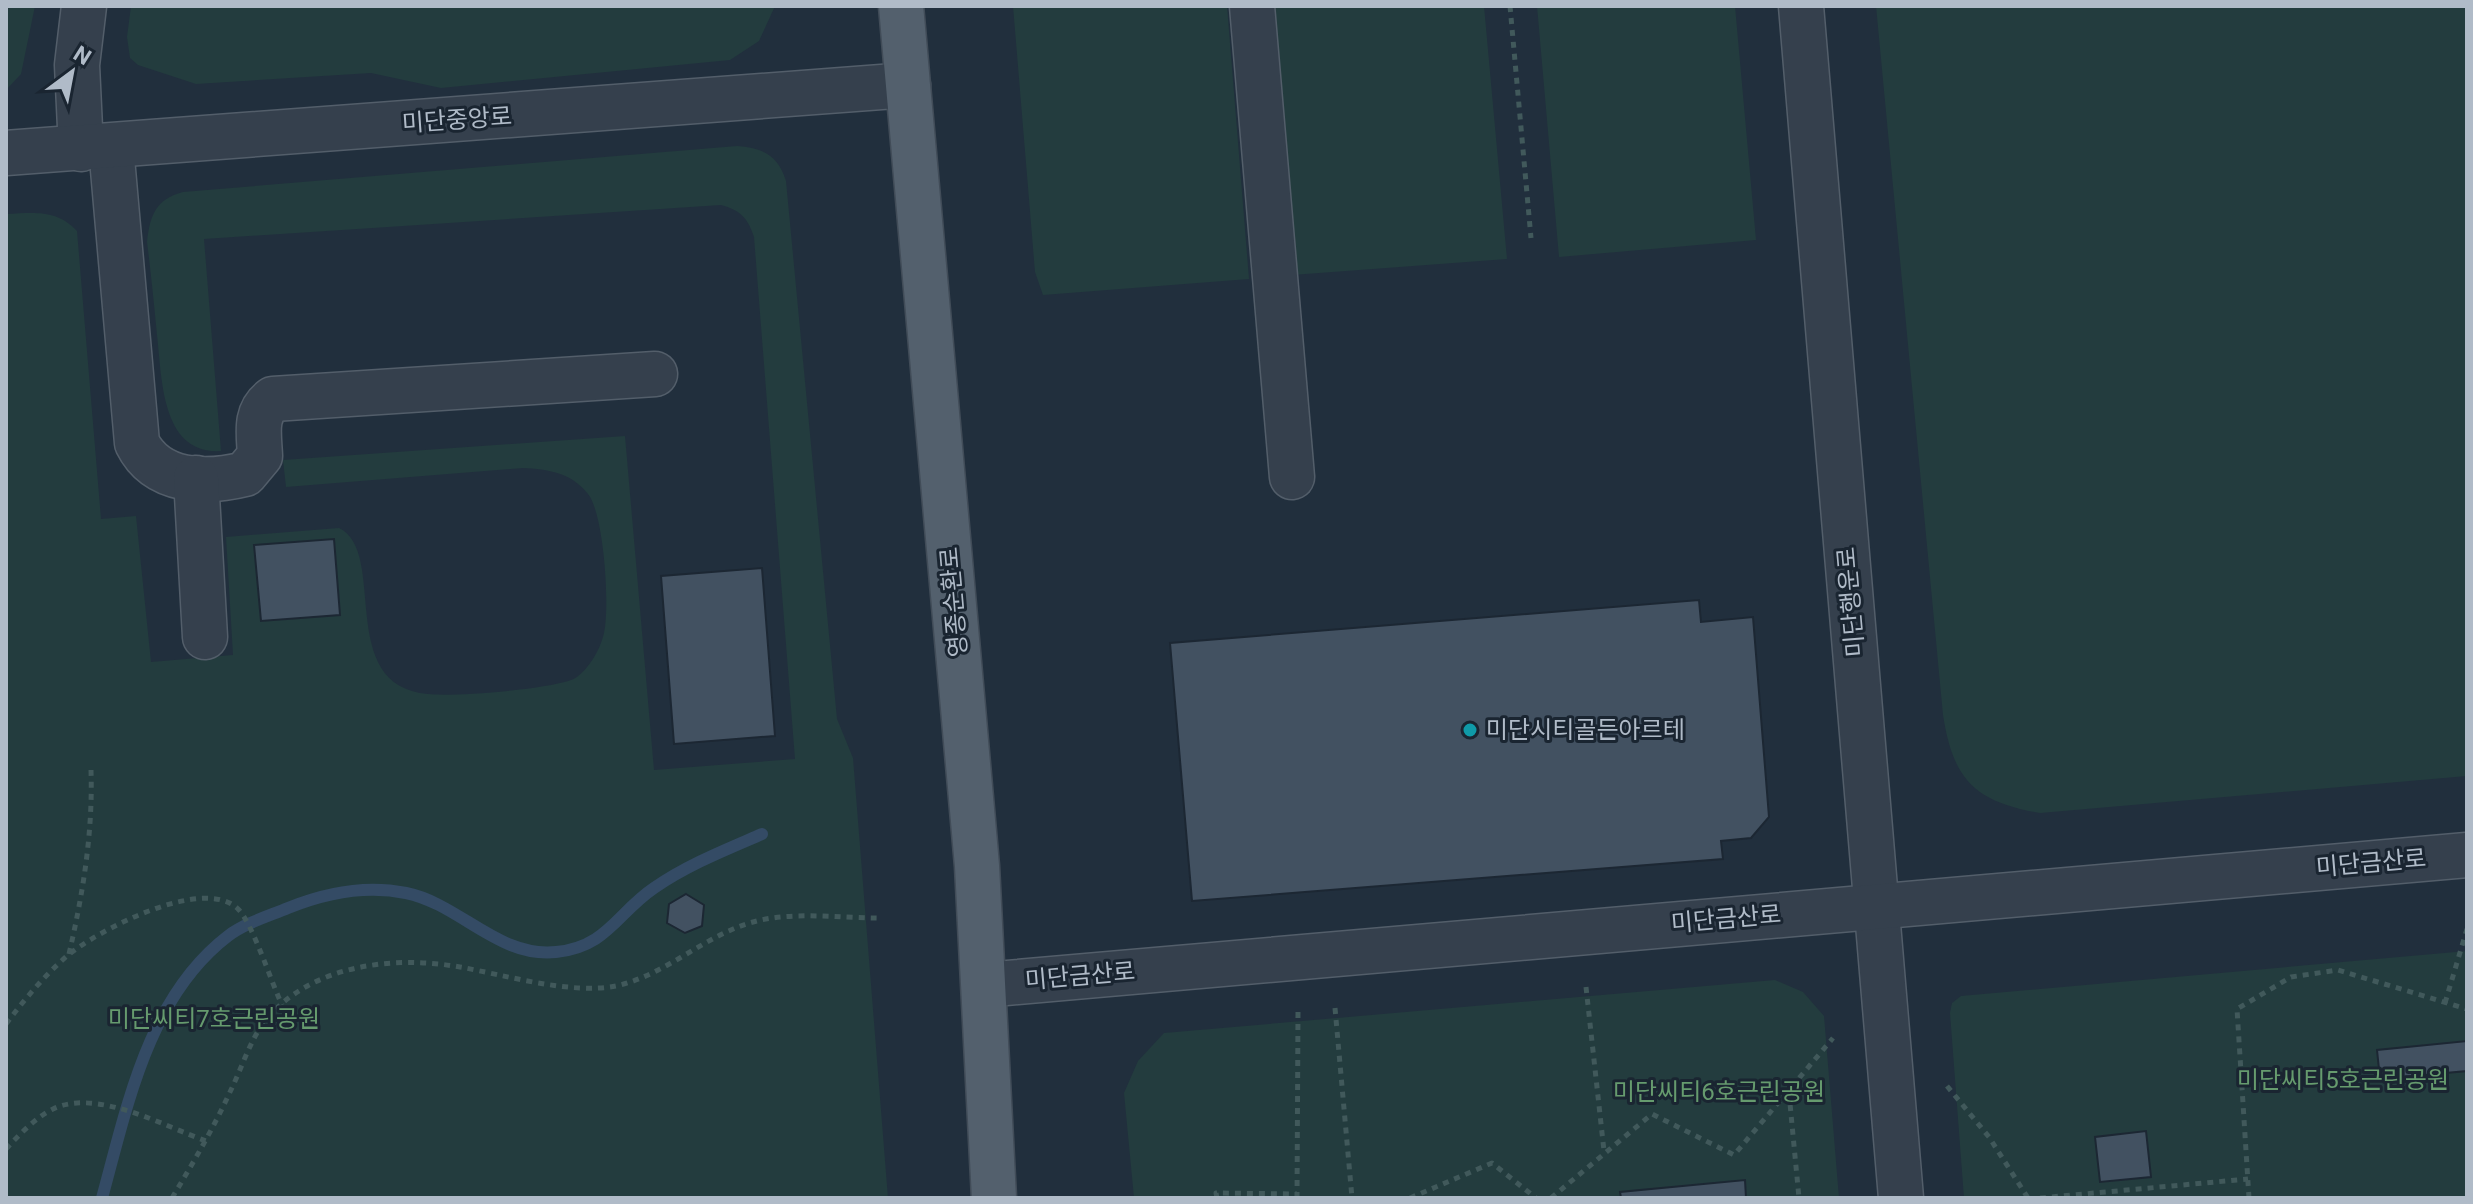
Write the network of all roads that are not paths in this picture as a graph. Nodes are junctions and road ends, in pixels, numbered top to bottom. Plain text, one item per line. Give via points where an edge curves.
1 (84, 6) edge
2 (901, 6) edge
3 (1252, 6) edge
4 (1801, 6) edge
5 (908, 85) junction
6 (96, 148) junction
7 (6, 153) edge
8 (655, 374) dead end
9 (1292, 477) dead end
10 (196, 478) junction
11 (205, 637) dead end
12 (2467, 855) edge
13 (1877, 906) junction
14 (984, 985) junction
15 (994, 1198) edge
16 (1901, 1198) edge

1 - 6 street via 77,65
2 - 5 main road, 영종순환로
3 - 9 street
4 - 13 street, 미단행운로
5 - 6 street, 미단중앙로
5 - 14 main road, 영종순환로
6 - 7 street, 미단중앙로
6 - 10 street via 137,443 159,470
8 - 10 street via 273,399 262,407 255,466 231,478
10 - 11 street
12 - 13 street, 미단금산로
13 - 14 street, 미단금산로
13 - 16 street, 미단행운로
14 - 15 main road, 영종순환로

